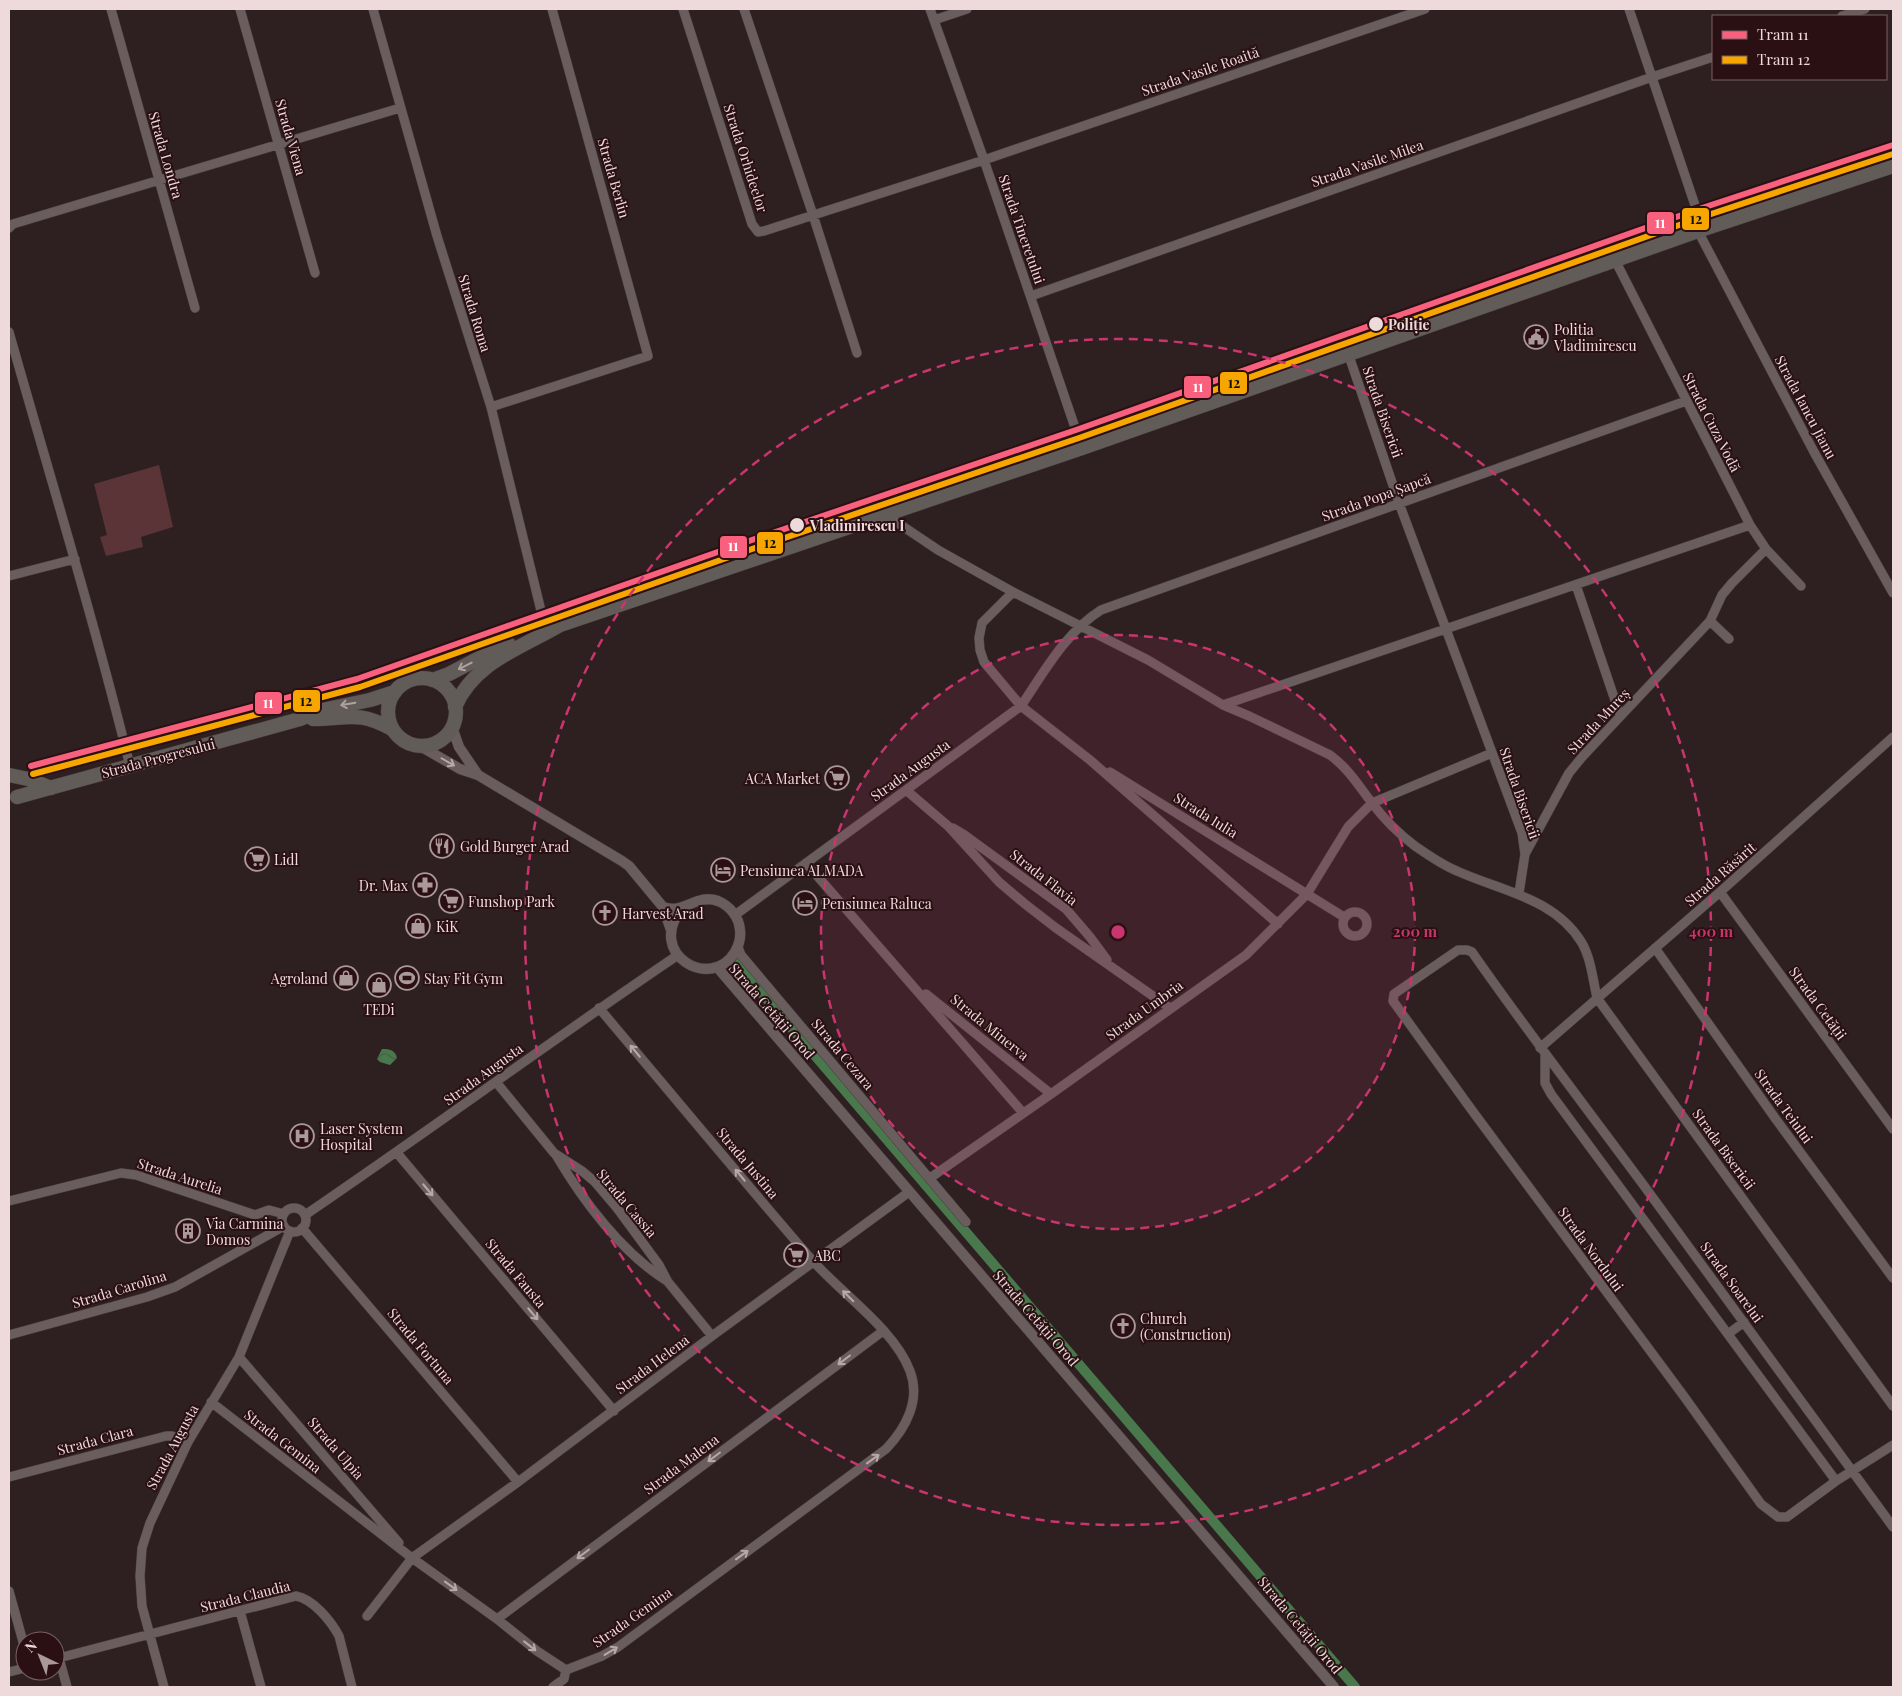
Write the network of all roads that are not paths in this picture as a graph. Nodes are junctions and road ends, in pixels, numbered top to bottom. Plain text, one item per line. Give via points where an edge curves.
1 (111, 9) edge
2 (240, 9) edge
3 (373, 9) edge
4 (552, 9) edge
5 (683, 9) edge
6 (744, 9) edge
7 (930, 9) edge
8 (967, 9) edge
9 (1425, 9) edge
10 (1629, 9) edge
11 (1865, 9) edge
12 (1845, 15) edge
13 (934, 20) junction
14 (1712, 57) edge
15 (1652, 77) junction
16 (400, 108) junction
17 (280, 144) junction
18 (984, 160) junction
19 (1893, 166) edge
20 (159, 180) junction
21 (813, 215) junction
22 (10, 225) edge
23 (1701, 230) junction
24 (1615, 260) junction
25 (315, 273) dead end
26 (1031, 296) junction
27 (195, 308) dead end
28 (9, 332) edge
29 (857, 353) dead end
30 (1348, 353) junction
31 (1686, 401) junction
32 (490, 407) junction
33 (1082, 448) junction
34 (1399, 503) junction
35 (886, 515) junction
36 (1750, 524) junction
37 (1766, 549) junction
38 (75, 559) junction
39 (9, 576) edge
40 (1576, 585) junction
41 (1802, 586) dead end
42 (1013, 592) junction
43 (1893, 593) edge
44 (1710, 621) junction
45 (560, 625) junction
46 (1079, 626) junction
47 (545, 627) junction
48 (1445, 629) junction
49 (1729, 639) dead end
50 (432, 680) junction
51 (395, 692) junction
52 (1223, 705) junction
53 (1021, 706) junction
54 (455, 707) junction
55 (1620, 715) junction
56 (300, 719) junction
57 (452, 728) junction
58 (392, 729) junction
59 (1893, 737) edge
60 (420, 746) junction
61 (1492, 753) junction
62 (1090, 760) junction
63 (130, 766) junction
64 (9, 774) edge
65 (478, 774) junction
66 (51, 788) junction
67 (906, 790) junction
68 (17, 797) dead end
69 (1372, 803) junction
70 (948, 826) junction
71 (1526, 854) junction
72 (806, 863) junction
73 (1720, 892) junction
74 (1308, 894) junction
75 (1519, 894) junction
76 (663, 907) junction
77 (682, 908) junction
78 (735, 915) junction
79 (1344, 917) dead end
80 (1278, 924) junction
81 (671, 930) junction
82 (738, 947) junction
83 (1655, 948) junction
84 (1472, 952) joint
85 (678, 955) junction
86 (1110, 965) junction
87 (716, 967) junction
88 (910, 982) junction
89 (1597, 998) junction
90 (599, 1008) junction
91 (1170, 1008) junction
92 (1543, 1052) junction
93 (496, 1082) junction
94 (1051, 1094) junction
95 (1023, 1113) junction
96 (1893, 1129) edge
97 (396, 1153) junction
98 (554, 1153) junction
99 (930, 1178) junction
100 (909, 1192) junction
101 (9, 1201) edge
102 (284, 1214) junction
103 (305, 1215) junction
104 (966, 1222) dead end
105 (287, 1228) junction
106 (302, 1228) junction
107 (814, 1262) junction
108 (1893, 1278) edge
109 (668, 1282) junction
110 (1744, 1322) junction
111 (883, 1331) junction
112 (1728, 1334) junction
113 (9, 1335) edge
114 (712, 1336) junction
115 (240, 1357) junction
116 (211, 1402) junction
117 (1893, 1406) edge
118 (614, 1410) junction
119 (188, 1442) junction
120 (1893, 1445) edge
121 (1853, 1472) junction
122 (9, 1477) edge
123 (518, 1482) junction
124 (1836, 1482) junction
125 (1893, 1528) edge
126 (412, 1558) junction
127 (9, 1591) edge
128 (240, 1611) junction
129 (367, 1616) dead end
130 (497, 1619) junction
131 (20, 1631) edge
132 (150, 1635) junction
133 (65, 1656) edge
134 (566, 1670) junction
135 (164, 1687) edge
136 (261, 1687) edge
137 (352, 1687) edge
138 (553, 1687) edge
139 (1334, 1687) edge

1 - 20 street, Strada Londra
2 - 17 street, Strada Viena
3 - 16 street, Strada Roma
4 - 32 street, Strada Berlin via 648,356
5 - 21 street, Strada Orhideelor via 752,224 758,232
6 - 21 street
7 - 13 street, Strada Tineretului
8 - 13 street
9 - 18 street, Strada Vasile Roaită
10 - 15 street, Strada Iancu Jianu
11 - 12 street
13 - 18 street, Strada Tineretului
14 - 15 street, Strada Vasile Milea
15 - 23 street, Strada Iancu Jianu
15 - 26 street, Strada Vasile Milea
16 - 17 street
16 - 32 street, Strada Roma
17 - 20 street
17 - 25 street, Strada Viena
18 - 21 street, Strada Orhideelor
18 - 26 street, Strada Tineretului
19 - 23 main road
20 - 22 street
20 - 27 street, Strada Londra
21 - 29 street
23 - 24 main road
23 - 43 street, Strada Iancu Jianu via 1814,452
24 - 30 main road
24 - 31 street, Strada Cuza Vodă
26 - 33 street, Strada Tineretului
28 - 38 street
30 - 33 main road
30 - 34 street, Strada Bisericii
31 - 34 street, Strada Popa Șapcă
31 - 36 street, Strada Cuza Vodă
32 - 47 street, Strada Roma
33 - 35 main road
34 - 46 street, Strada Popa Șapcă via 1101,610
34 - 48 street, Strada Bisericii
35 - 42 street via 938,550
35 - 45 main road
36 - 37 street, Strada Cuza Vodă
36 - 40 street
37 - 41 street, Strada Cuza Vodă
37 - 44 street, Strada Mureș via 1722,595
38 - 39 street
38 - 63 street
40 - 48 street
40 - 55 street
42 - 46 street
42 - 53 street, Strada Iulia via 982,623 979,638 984,662
44 - 49 street
44 - 55 street, Strada Mureș
45 - 47 main road
45 - 54 main road via 511,651 479,673 466,685
46 - 52 street via 1148,660
46 - 53 street, Strada Augusta
47 -> 50 main road
48 - 52 street
48 - 61 street, Strada Bisericii
50 - 51 main road via 412,680
50 - 54 main road via 449,693
51 -> 56 main road, Strada Progresului via 322,710
51 - 58 main road via 388,710
52 - 69 street via 1330,755 1357,781
53 - 62 street, Strada Iulia
53 - 67 street, Strada Augusta
54 - 57 main road
55 - 71 street, Strada Mureș via 1569,773
56 - 58 main road, Strada Progresului via 362,716
56 - 63 main road, Strada Progresului
57 - 60 main road via 438,742
57 - 65 street via 459,747
58 - 60 main road via 404,741
59 - 73 street, Strada Răsărit
60 -> 65 street via 460,769
61 - 69 street
61 - 71 street, Strada Bisericii via 1522,833
62 - 74 street, Strada Iulia
62 - 80 street, Strada Iulia
63 - 66 main road, Strada Progresului
64 - 66 main road
65 - 76 street via 629,866
66 - 68 main road, Strada Progresului
67 - 70 street, Strada Flavia
67 - 72 street, Strada Augusta
69 - 74 street, Strada Umbria via 1348,828
69 - 75 street via 1399,833 1444,865
70 - 86 street, Strada Flavia via 999,882 1056,928
70 - 86 street, Strada Flavia via 964,834 1066,910
71 - 75 street, Strada Bisericii
72 - 78 street, Strada Augusta
72 - 88 street, Strada Minerva
73 - 83 street, Strada Răsărit
73 - 96 street, Strada Cetății
74 - 79 street, Strada Iulia
74 - 80 street, Strada Umbria
75 - 89 street, Strada Bisericii via 1549,910 1571,928 1587,954
76 - 77 street
76 - 81 street
77 - 78 street via 693,901 716,900
77 - 81 street
78 - 82 street, Strada Cetății Orod via 740,931
80 - 91 street, Strada Umbria via 1246,955
81 - 85 street via 672,943
82 - 87 street, Strada Cetății Orod via 733,956
82 - 99 street, Strada Cezara via 741,955
83 - 89 street, Strada Răsărit
83 - 108 street, Strada Teiului
84 - 92 street, Strada Soarelui
84 - 124 street, Strada Nordului via 1458,950 1394,994 1393,1000 1762,1504 1778,1517 1787,1516
85 - 87 street, Strada Cetății Orod via 695,967
85 - 90 street, Strada Augusta
86 - 91 street, Strada Flavia
87 - 100 street, Strada Cetății Orod
88 - 94 street, Strada Minerva
88 - 95 street, Strada Minerva
89 - 92 street, Strada Răsărit
89 - 117 street, Strada Bisericii
90 - 93 street, Strada Augusta
107 -> 90 street, Strada Justina
91 - 94 street, Strada Umbria
92 - 110 street, Strada Soarelui
92 - 112 street via 1545,1083 1551,1094
93 - 97 street, Strada Augusta
93 - 98 street, Strada Cassia
94 - 95 street, Strada Umbria
95 - 99 street
97 - 103 street, Strada Augusta
97 -> 118 street, Strada Fausta
98 - 109 street, Strada Cassia via 572,1182 606,1224 651,1271
98 - 109 street, Strada Cassia via 595,1182 659,1265
99 - 104 street, Strada Cezara
100 - 107 street, Strada Helena
100 - 139 street, Strada Cetății Orod
101 - 102 street, Strada Aurelia via 121,1172 255,1215 269,1210
102 - 103 street via 294,1208
102 - 105 street
103 - 106 street via 306,1222
105 - 106 street via 297,1232
105 - 113 street, Strada Carolina via 176,1287
105 - 115 street, Strada Augusta
106 - 123 street, Strada Fortuna
111 -> 107 street, Strada Justina
107 - 114 street, Strada Helena
109 - 114 street, Strada Cassia
110 - 112 street
110 - 121 street, Strada Soarelui
111 -> 130 street, Strada Malena
134 -> 111 street, Strada Gemina via 618,1647 886,1449 912,1411 914,1384 904,1358
112 - 124 street
114 - 118 street, Strada Helena
115 - 116 street, Strada Augusta
115 - 126 street, Strada Ulpia
116 - 119 street, Strada Augusta
116 - 126 street, Strada Gemina
118 - 123 street, Strada Helena
119 - 122 street, Strada Clara via 166,1436
119 - 132 street, Strada Augusta via 150,1523 142,1548 142,1606
120 - 121 street, Strada Nordului
121 - 124 street, Strada Nordului
121 - 125 street, Strada Soarelui
123 - 126 street, Strada Helena
126 - 129 street, Strada Helena
126 -> 130 street, Strada Gemina
127 - 131 street
128 - 132 street, Strada Claudia
128 - 136 street
128 - 137 street, Strada Claudia via 296,1596 309,1601 335,1628
130 -> 134 street, Strada Gemina
132 - 133 street, Strada Claudia
132 - 135 street, Strada Augusta
134 - 138 street via 564,1679

